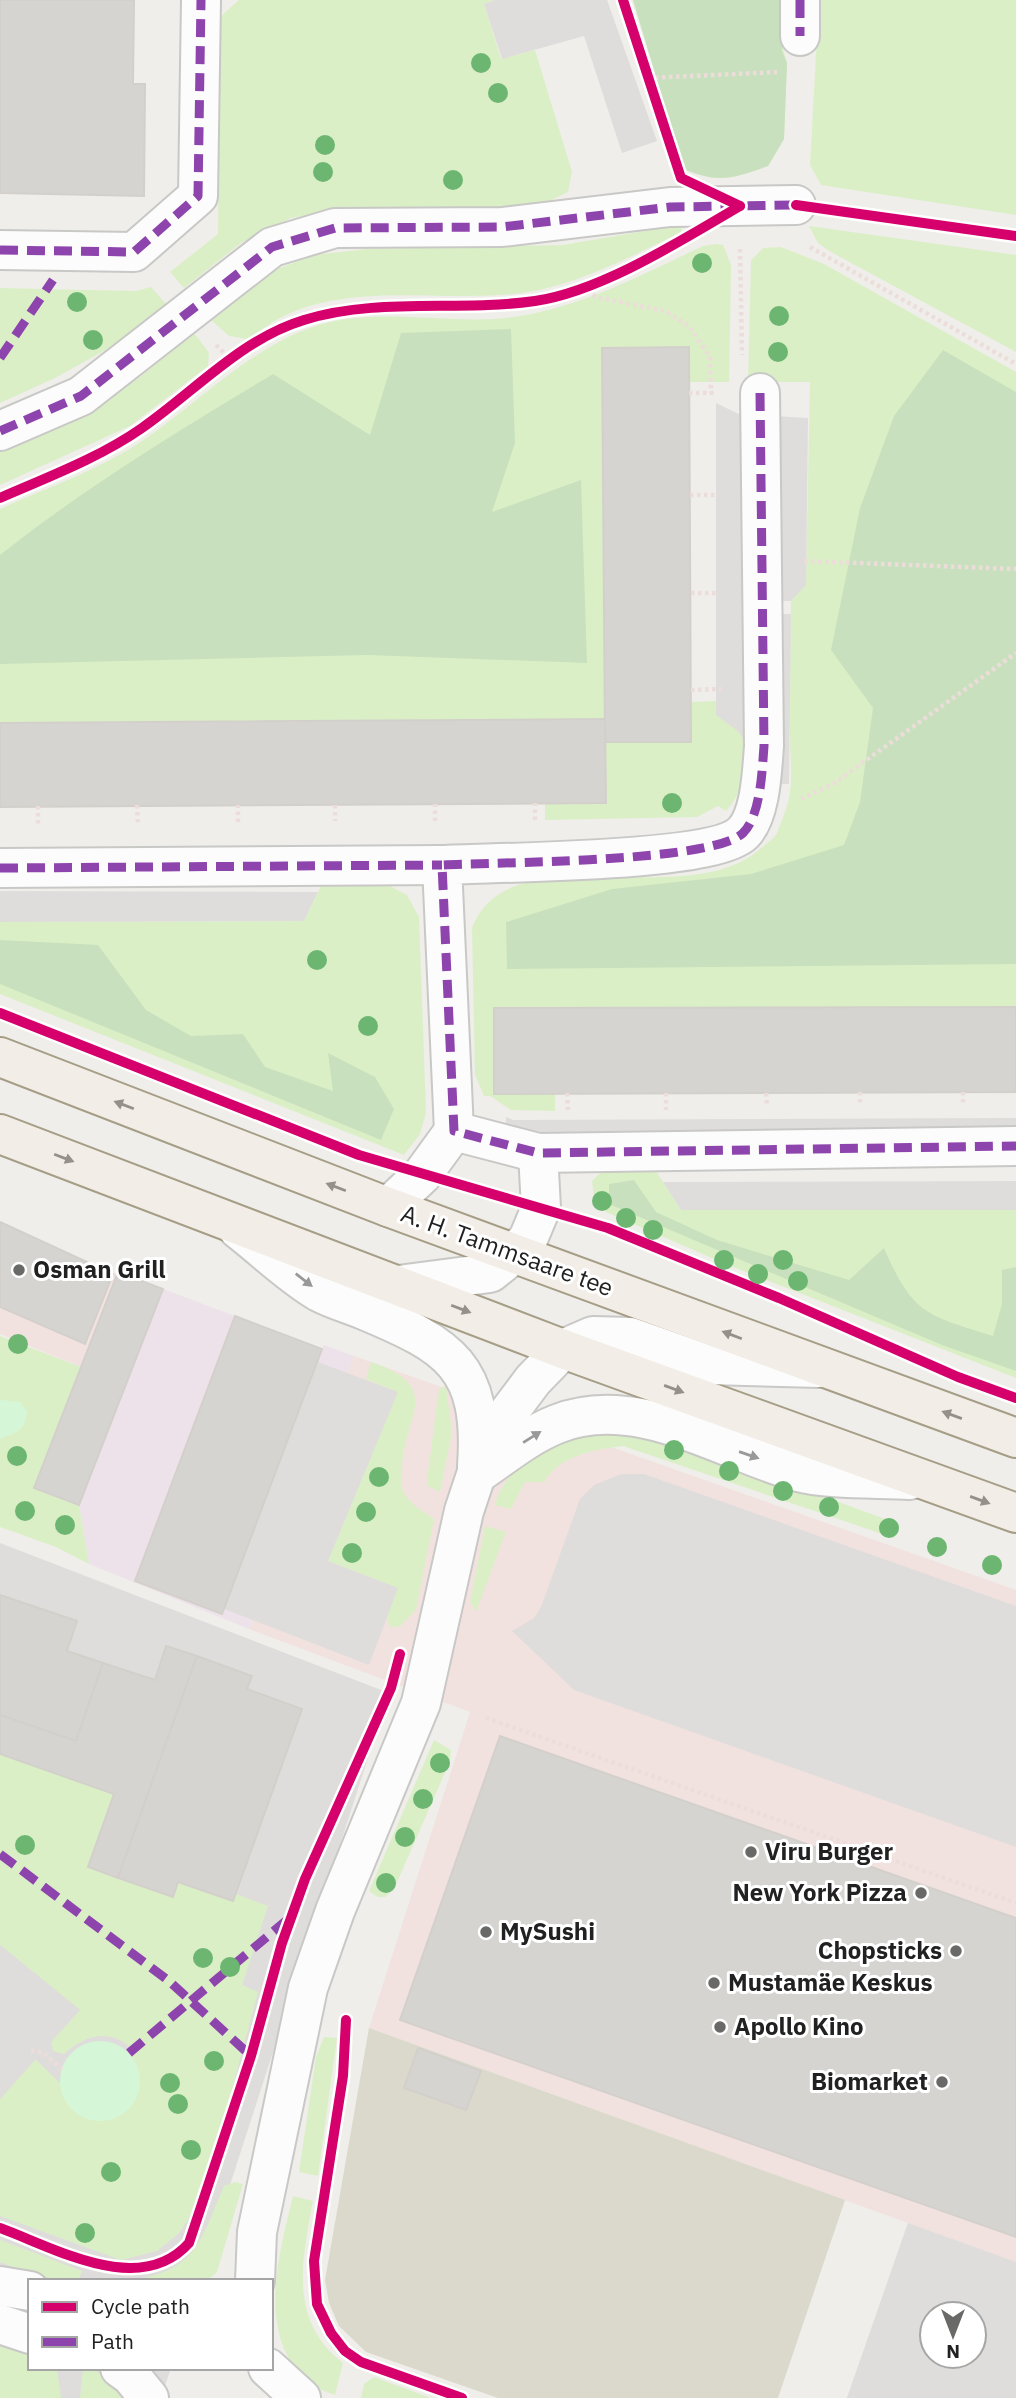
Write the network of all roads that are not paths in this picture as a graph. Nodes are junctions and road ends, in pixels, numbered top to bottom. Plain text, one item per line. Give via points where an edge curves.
1 (201, 0) edge
2 (796, 205) dead end
3 (0, 250) edge
4 (760, 393) road end
5 (0, 431) edge
6 (442, 864) junction
7 (0, 868) edge
8 (0, 1057) edge
9 (454, 1131) junction
10 (0, 1133) edge
11 (1016, 1146) edge
12 (538, 1153) junction
13 (388, 1207) junction
14 (231, 1223) junction
15 (515, 1254) junction
16 (398, 1284) junction
17 (563, 1349) junction
18 (819, 1368) junction
19 (1016, 1438) edge
20 (476, 1475) junction
21 (927, 1481) junction
22 (1016, 1513) edge
23 (257, 2232) junction
24 (228, 2279) edge
25 (254, 2279) edge
26 (0, 2286) edge
27 (28, 2291) edge
28 (0, 2324) edge
29 (28, 2333) edge
30 (123, 2370) edge
31 (154, 2370) edge
32 (266, 2370) edge
33 (268, 2370) edge
34 (151, 2398) edge
35 (266, 2398) edge
36 (301, 2398) edge

1 - 3 street via 198,196 134,252
2 - 5 street via 670,206 502,227 335,228 272,247 81,396
4 - 6 street via 764,746 759,794 743,833 713,847 650,856
6 - 7 street
6 - 9 street
13 -> 8 main road, A. H. Tammsaare tee
9 - 12 street
9 - 13 street via 422,1175
10 -> 14 main road
11 - 12 street
12 - 15 street via 541,1208 528,1239
13 - 15 main road, A. H. Tammsaare tee
14 - 16 main road
14 -> 20 street via 318,1292 400,1325 451,1357 465,1375 480,1425
15 - 16 street via 490,1273
18 -> 15 main road, A. H. Tammsaare tee
16 -> 17 main road
17 - 18 street via 593,1336 630,1337 709,1366
17 - 20 street via 509,1412
17 -> 21 main road
19 -> 18 main road, A. H. Tammsaare tee
20 -> 21 street via 560,1422 615,1415 645,1419 801,1473
20 - 23 street via 421,1703 339,1900 308,1989
21 -> 22 main road
23 - 24 street
23 - 25 street
26 - 27 street
28 - 29 street
30 - 34 street
31 - 34 street
32 - 35 street
33 - 36 street

